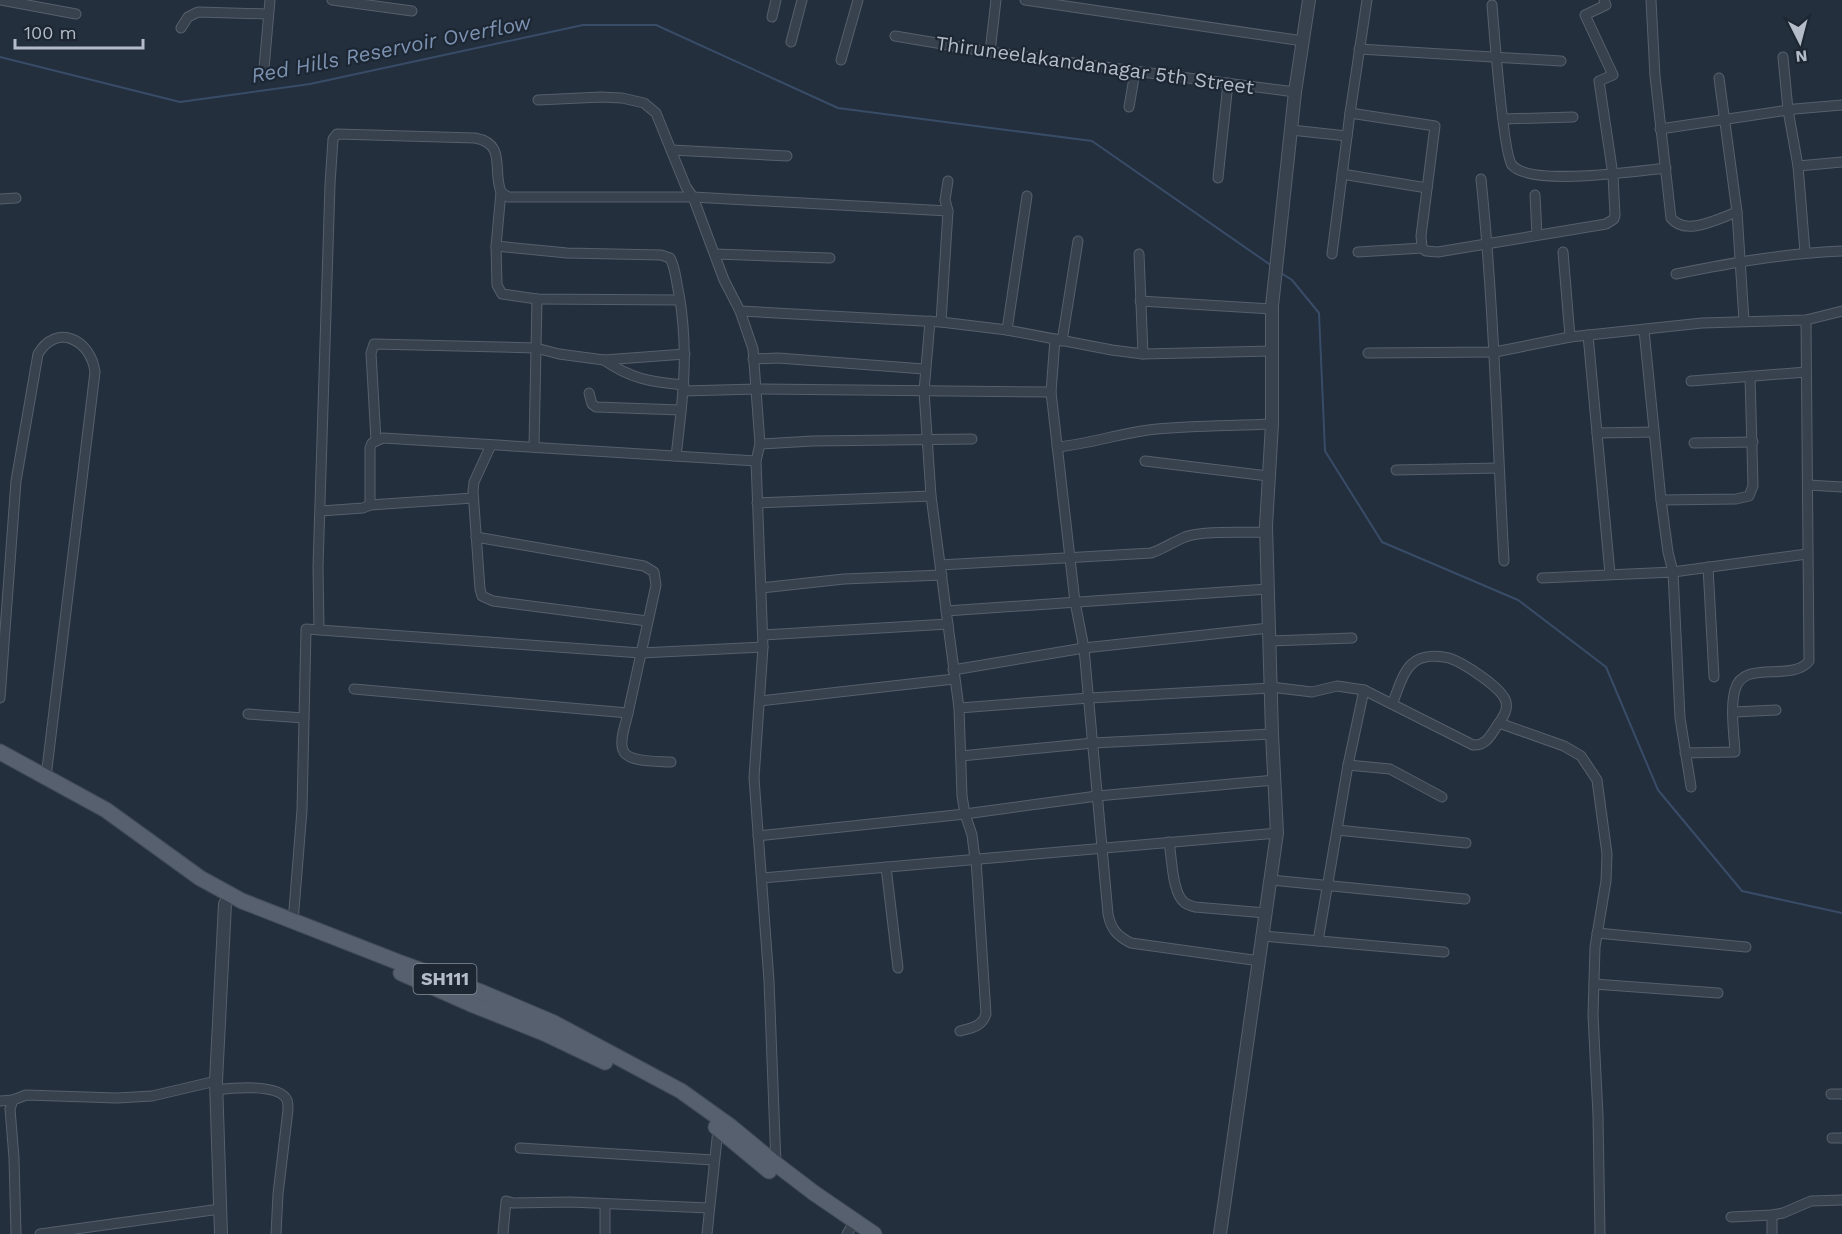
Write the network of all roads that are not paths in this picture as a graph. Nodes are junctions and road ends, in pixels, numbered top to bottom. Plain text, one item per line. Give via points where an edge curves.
1 (1, 0) edge
2 (270, 0) edge
3 (332, 0) edge
4 (776, 0) edge
5 (802, 0) edge
6 (858, 0) edge
7 (996, 0) edge
8 (1025, 0) edge
9 (1309, 0) edge
10 (1367, 0) edge
11 (1604, 0) edge
12 (1650, 0) edge
13 (1492, 5) dead end
14 (412, 11) dead end
15 (268, 14) junction
16 (75, 15) dead end
17 (772, 17) dead end
18 (182, 28) dead end
19 (895, 36) dead end
20 (1303, 41) junction
21 (791, 42) dead end
22 (1359, 49) junction
23 (990, 52) junction
24 (1783, 57) dead end
25 (1498, 58) junction
26 (841, 60) dead end
27 (1561, 61) dead end
28 (264, 68) dead end
29 (1135, 72) junction
30 (1719, 78) dead end
31 (1228, 83) junction
32 (1295, 92) junction
33 (537, 100) dead end
34 (1842, 105) edge
35 (1129, 107) dead end
36 (1788, 110) junction
37 (1350, 113) junction
38 (1573, 117) dead end
39 (1503, 119) junction
40 (1725, 120) junction
41 (1660, 129) junction
42 (1291, 130) junction
43 (1347, 136) junction
44 (671, 150) junction
45 (787, 156) dead end
46 (1842, 162) edge
47 (1798, 166) junction
48 (1666, 168) junction
49 (1342, 174) junction
50 (1612, 175) junction
51 (1218, 178) dead end
52 (1481, 179) dead end
53 (948, 181) dead end
54 (1427, 188) junction
55 (501, 192) junction
56 (1534, 195) dead end
57 (693, 196) junction
58 (1027, 196) dead end
59 (16, 198) dead end
60 (0, 199) edge
61 (948, 211) junction
62 (1737, 212) junction
63 (1537, 235) junction
64 (1078, 241) dead end
65 (1488, 244) junction
66 (496, 246) junction
67 (1422, 248) junction
68 (1842, 250) edge
69 (1358, 252) dead end
70 (1563, 252) dead end
71 (1805, 252) junction
72 (715, 254) junction
73 (1139, 254) dead end
74 (1332, 254) dead end
75 (830, 258) dead end
76 (1741, 261) junction
77 (1676, 274) dead end
78 (537, 299) junction
79 (680, 300) junction
80 (1140, 301) junction
81 (1272, 307) junction
82 (740, 310) junction
83 (1842, 311) edge
84 (1806, 320) junction
85 (930, 321) junction
86 (1744, 321) junction
87 (941, 322) junction
88 (1007, 330) junction
89 (1644, 330) junction
90 (1588, 335) junction
91 (1570, 337) junction
92 (1059, 340) junction
93 (536, 348) junction
94 (1272, 351) junction
95 (1495, 352) junction
96 (1368, 353) dead end
97 (685, 354) junction
98 (1143, 354) junction
99 (753, 359) junction
100 (604, 360) junction
101 (924, 369) junction
102 (1806, 372) junction
103 (1750, 376) junction
104 (1691, 381) dead end
105 (684, 388) junction
106 (757, 389) junction
107 (924, 391) junction
108 (1051, 392) junction
109 (589, 393) dead end
110 (681, 410) junction
111 (1272, 424) junction
112 (1654, 432) junction
113 (1597, 433) junction
114 (928, 439) junction
115 (972, 439) dead end
116 (376, 440) junction
117 (1753, 442) junction
118 (1694, 443) dead end
119 (760, 444) junction
120 (491, 445) junction
121 (534, 447) junction
122 (1057, 447) junction
123 (676, 456) junction
124 (756, 461) junction
125 (1145, 461) dead end
126 (1499, 468) junction
127 (1396, 470) dead end
128 (1268, 476) junction
129 (1808, 485) junction
130 (1842, 487) edge
131 (931, 496) junction
132 (474, 498) junction
133 (1661, 500) junction
134 (757, 503) junction
135 (370, 505) junction
136 (321, 511) junction
137 (1266, 532) junction
138 (476, 537) junction
139 (1807, 554) junction
140 (1070, 559) junction
141 (1504, 561) dead end
142 (940, 565) junction
143 (1708, 567) junction
144 (1673, 572) junction
145 (1610, 573) junction
146 (942, 575) junction
147 (1542, 578) dead end
148 (761, 588) junction
149 (1268, 589) junction
150 (1075, 602) junction
151 (946, 611) junction
152 (647, 621) junction
153 (948, 624) junction
154 (319, 629) junction
155 (763, 635) junction
156 (1269, 635) junction
157 (1352, 638) dead end
158 (763, 647) junction
159 (1084, 648) junction
160 (641, 653) junction
161 (953, 675) junction
162 (1714, 677) dead end
163 (1271, 688) junction
164 (354, 689) dead end
165 (1364, 690) junction
166 (1089, 698) junction
167 (0, 699) edge
168 (760, 701) junction
169 (1392, 704) junction
170 (959, 708) junction
171 (1776, 710) dead end
172 (1734, 712) junction
173 (628, 713) junction
174 (248, 714) dead end
175 (304, 718) junction
176 (1499, 723) junction
177 (1272, 734) junction
178 (1092, 743) junction
179 (0, 752) edge
180 (1685, 753) junction
181 (961, 756) junction
182 (0, 759) edge
183 (671, 762) dead end
184 (1348, 765) junction
185 (46, 777) junction
186 (1275, 780) junction
187 (1691, 787) dead end
188 (1098, 796) junction
189 (1442, 798) dead end
190 (965, 814) junction
191 (1337, 830) junction
192 (1277, 833) junction
193 (758, 836) junction
194 (1169, 842) junction
195 (1466, 843) dead end
196 (1102, 848) junction
197 (975, 859) junction
198 (886, 867) junction
199 (762, 878) junction
200 (1271, 880) junction
201 (1328, 884) junction
202 (1465, 899) dead end
203 (225, 904) junction
204 (1266, 913) junction
205 (293, 922) junction
206 (1597, 933) junction
207 (1263, 936) junction
208 (1318, 941) junction
209 (1746, 947) dead end
210 (1444, 952) dead end
211 (1260, 961) junction
212 (898, 968) dead end
213 (1594, 984) junction
214 (1718, 993) dead end
215 (960, 1030) dead end
216 (216, 1085) junction
217 (1831, 1094) dead end
218 (1842, 1094) edge
219 (13, 1100) junction
220 (0, 1101) edge
221 (718, 1129) junction
222 (1832, 1138) dead end
223 (1842, 1138) edge
224 (520, 1148) dead end
225 (713, 1160) junction
226 (772, 1168) junction
227 (1842, 1200) edge
228 (605, 1204) junction
229 (709, 1208) junction
230 (220, 1209) junction
231 (1772, 1215) junction
232 (1731, 1217) dead end
233 (852, 1230) edge
234 (57, 1233) edge
235 (16, 1234) edge
236 (40, 1234) edge
237 (221, 1234) edge
238 (276, 1234) edge
239 (503, 1234) edge
240 (605, 1234) edge
241 (707, 1234) edge
242 (874, 1234) edge
243 (1220, 1234) edge
244 (1600, 1234) edge
245 (1772, 1234) edge

1 - 16 street
2 - 15 street
3 - 14 street
4 - 17 street
5 - 21 street
6 - 26 street
7 - 23 street
8 - 20 street
9 - 20 street
10 - 22 street
11 - 50 street via 1606,5 1584,15 1613,75 1599,81
12 - 41 street
13 - 25 street
15 - 18 street via 198,12 188,17
15 - 28 street
19 - 23 street, Thiruneelakandanagar 5th Street
20 - 32 street
22 - 25 street
22 - 37 street
23 - 29 street, Thiruneelakandanagar 5th Street
24 - 36 street
25 - 27 street
25 - 39 street
29 - 31 street, Thiruneelakandanagar 5th Street
29 - 35 street
30 - 40 street
31 - 32 street, Thiruneelakandanagar 5th Street
31 - 51 street
32 - 42 street
33 - 44 street via 601,97 644,103 656,113
34 - 36 street
36 - 40 street
36 - 47 street
37 - 43 street
37 - 54 street via 1436,126
38 - 39 street
39 - 50 street via 1511,163 1519,170 1540,176
40 - 41 street
40 - 62 street
41 - 48 street
42 - 43 street
42 - 81 street
43 - 49 street
44 - 45 street
44 - 57 street
46 - 47 street
47 - 71 street
48 - 50 street
48 - 62 street via 1671,218 1681,226
49 - 54 street
49 - 74 street
50 - 63 street via 1615,215 1611,221
52 - 65 street
53 - 61 street
54 - 67 street
55 - 57 street via 508,197 525,198
55 - 66 street
55 - 136 street via 493,144 486,140 345,134 337,134 333,139
56 - 63 street
57 - 61 street
57 - 72 street
58 - 88 street
59 - 60 street
61 - 87 street
62 - 76 street
63 - 65 street
64 - 92 street
65 - 67 street via 1438,252
65 - 95 street
66 - 78 street via 499,290 507,296
66 - 79 street via 666,256 673,264
67 - 69 street
68 - 71 street
70 - 91 street
71 - 76 street
72 - 75 street
72 - 82 street
73 - 80 street
76 - 77 street
76 - 86 street
78 - 79 street
78 - 93 street
79 - 97 street
80 - 81 street
80 - 98 street
81 - 94 street
82 - 85 street
82 - 99 street
83 - 84 street
84 - 86 street
84 - 102 street
85 - 87 street
85 - 101 street
86 - 89 street
87 - 88 street
88 - 92 street
89 - 90 street
89 - 112 street
90 - 91 street
90 - 113 street
91 - 95 street
92 - 98 street
92 - 108 street
93 - 100 street
93 - 116 street via 374,344 371,353
93 - 121 street
94 - 98 street
94 - 111 street
95 - 96 street
95 - 126 street
97 - 100 street
97 - 105 street
99 - 101 street
99 - 106 street
100 - 105 street via 642,380
101 - 107 street
102 - 103 street
102 - 129 street
103 - 104 street
103 - 117 street
105 - 106 street
105 - 110 street
106 - 107 street
106 - 119 street
107 - 108 street
107 - 114 street
108 - 122 street
109 - 110 street via 596,407
110 - 123 street
111 - 122 street via 1156,429
111 - 128 street
112 - 113 street
112 - 133 street
113 - 145 street
114 - 115 street
114 - 119 street
114 - 131 street
116 - 120 street
116 - 135 street via 370,448
117 - 118 street
117 - 133 street via 1753,486 1749,496
119 - 124 street
120 - 121 street
120 - 132 street via 474,482
121 - 123 street
122 - 140 street
123 - 124 street
124 - 134 street
125 - 128 street
126 - 127 street
126 - 141 street
128 - 137 street
129 - 130 street
129 - 139 street
131 - 134 street
131 - 142 street
132 - 135 street
132 - 138 street
133 - 144 street
134 - 148 street
135 - 136 street
136 - 154 street
137 - 140 street via 1197,534 1150,553
137 - 149 street
138 - 152 street via 480,589 486,599
138 - 152 street via 650,568 656,585
139 - 143 street
139 - 172 street via 1809,662 1792,670 1743,677 1734,693
140 - 142 street
140 - 150 street
142 - 146 street
143 - 144 street
143 - 162 street
144 - 145 street
144 - 180 street
145 - 147 street
146 - 148 street via 844,579
146 - 151 street
148 - 155 street
149 - 150 street
149 - 156 street
150 - 151 street
150 - 159 street
151 - 153 street
152 - 160 street
153 - 155 street
153 - 161 street
154 - 160 street
154 - 175 street via 306,629
155 - 158 street
156 - 157 street
156 - 159 street
156 - 163 street
158 - 160 street
158 - 168 street
159 - 161 street
159 - 166 street
160 - 173 street
161 - 168 street
161 - 170 street
163 - 165 street via 1312,692 1336,686
163 - 166 street
163 - 177 street
164 - 173 street
165 - 169 street
165 - 184 street
166 - 170 street
166 - 178 street
167 - 185 street via 16,481 38,354 44,343 68,338 86,347 95,372
168 - 193 street via 753,778
169 - 176 street via 1473,745 1486,742
169 - 176 street via 1413,662 1424,657 1450,658 1503,694 1507,704
170 - 181 street
171 - 172 street
172 - 180 street via 1735,752
173 - 183 street via 622,743 626,755 637,760
174 - 175 street
175 - 205 street
176 - 206 street via 1564,746 1581,756 1597,780 1607,854
177 - 178 street
177 - 186 street
178 - 181 street
178 - 188 street
179 - 185 main road, SH111
180 - 187 street
181 - 190 street
182 - 203 main road, SH111 via 152,850
184 - 189 street via 1390,769
184 - 191 street
185 - 205 main road, SH111 via 106,810 200,878
186 - 188 street
186 - 192 street
188 - 190 street
188 - 196 street
190 - 193 street
190 - 197 street
191 - 195 street
191 - 201 street
192 - 194 street
192 - 200 street
193 - 199 street
194 - 196 street
194 - 204 street via 1179,896 1186,903
196 - 197 street
196 - 211 street via 1110,923 1122,938 1131,943
197 - 198 street
197 - 215 street via 986,1014 979,1025
198 - 199 street
198 - 212 street
199 - 226 street via 769,981
200 - 201 street
200 - 204 street
201 - 202 street
201 - 208 street
203 - 216 street
203 - 221 main road, SH111 via 544,1033 662,1092
204 - 207 street
205 - 226 main road, SH111 via 554,1023 681,1091 730,1126
206 - 209 street
206 - 213 street
207 - 208 street
207 - 211 street
208 - 210 street
211 - 243 street
213 - 214 street
213 - 244 street
216 - 219 street via 152,1096 26,1095
216 - 230 street
216 - 238 street via 272,1091 287,1100
217 - 218 street
219 - 220 street
219 - 235 street via 10,1109
221 - 225 street
221 - 226 main road, SH111
222 - 223 street
224 - 225 street
225 - 229 street
226 - 233 main road, SH111
227 - 231 street via 1811,1201
228 - 229 street
228 - 239 street via 506,1201
228 - 240 street
229 - 241 street
230 - 234 street
230 - 237 street
231 - 232 street
231 - 245 street
233 - 242 main road, SH111
234 - 236 street

